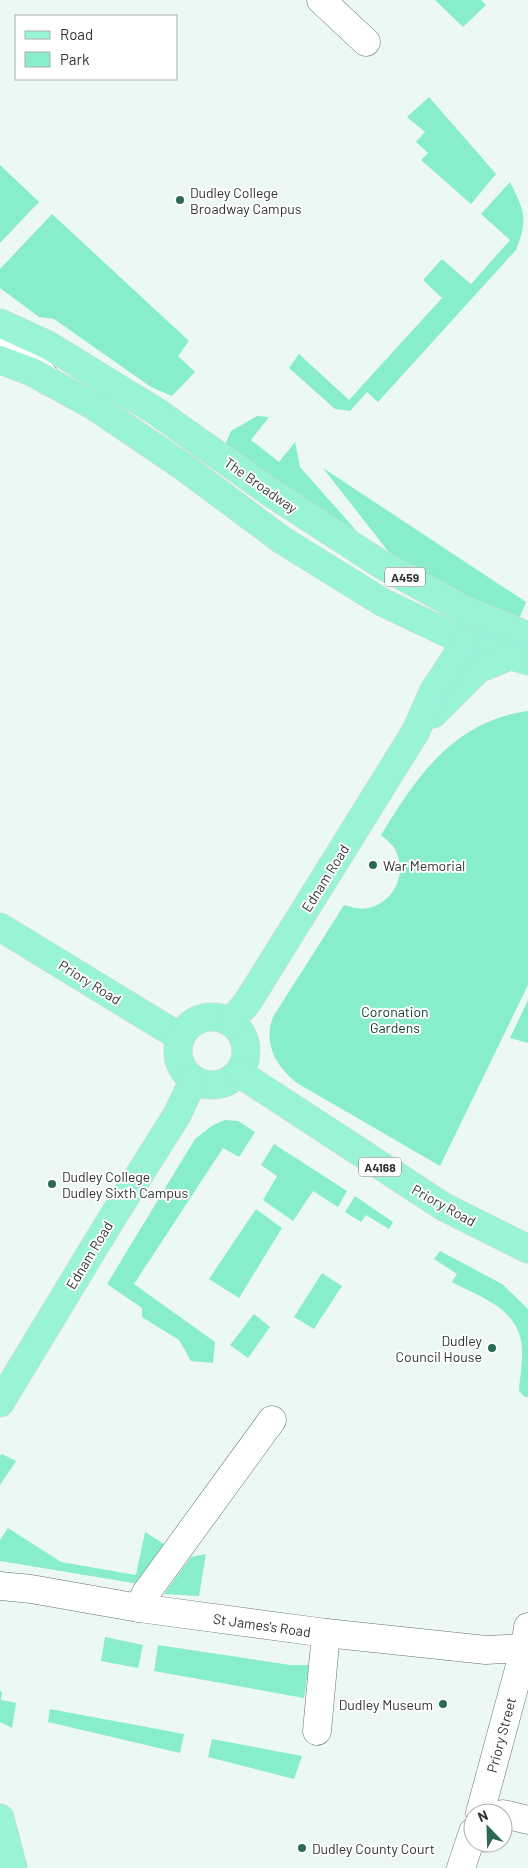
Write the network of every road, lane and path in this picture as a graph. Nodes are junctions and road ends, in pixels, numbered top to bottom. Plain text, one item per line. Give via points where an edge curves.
1 (321, 0) edge
2 (366, 42) dead end
3 (0, 323) edge
4 (0, 341) edge
5 (0, 360) edge
6 (48, 381) junction
7 (289, 505) junction
8 (528, 636) edge
9 (474, 652) junction
10 (519, 658) edge
11 (0, 927) edge
12 (230, 1022) junction
13 (180, 1038) junction
14 (239, 1073) junction
15 (193, 1081) junction
16 (528, 1249) edge
17 (0, 1402) edge
18 (272, 1420) dead end
19 (0, 1586) edge
20 (139, 1608) junction
21 (326, 1634) junction
22 (527, 1641) edge
23 (317, 1731) dead end
24 (490, 1803) edge
25 (0, 1818) edge
26 (513, 1819) edge
27 (528, 1820) edge
28 (468, 1853) edge
29 (13, 1868) edge
30 (461, 1868) edge

1 - 2 street
3 - 7 main road, The Broadway / A459 via 48,345 158,412
4 - 6 street via 23,350
5 - 6 main road, A459
6 - 9 main road, A459 via 94,406 315,561 398,612
7 - 8 main road, The Broadway / A459 via 382,565 466,611
7 - 9 main road via 298,526 478,638
9 - 10 main road, A459
9 - 12 main road, Ednam Road via 433,692 416,731 246,1003
11 - 13 main road, Priory Road
12 - 13 main road via 210,1017 198,1020
12 - 14 main road via 240,1032 246,1051
13 - 15 main road via 178,1059
14 - 15 main road via 220,1085
14 - 16 main road, Priory Road / A4168 via 446,1209
15 - 17 main road, Ednam Road via 177,1115
18 - 20 street via 146,1593
19 - 20 street, St James's Road
20 - 21 street, St James's Road
21 - 22 street, St James's Road via 486,1650
21 - 23 street
22 - 24 street, Priory Street
25 - 29 main road
26 - 27 street
28 - 30 street, Priory Street

